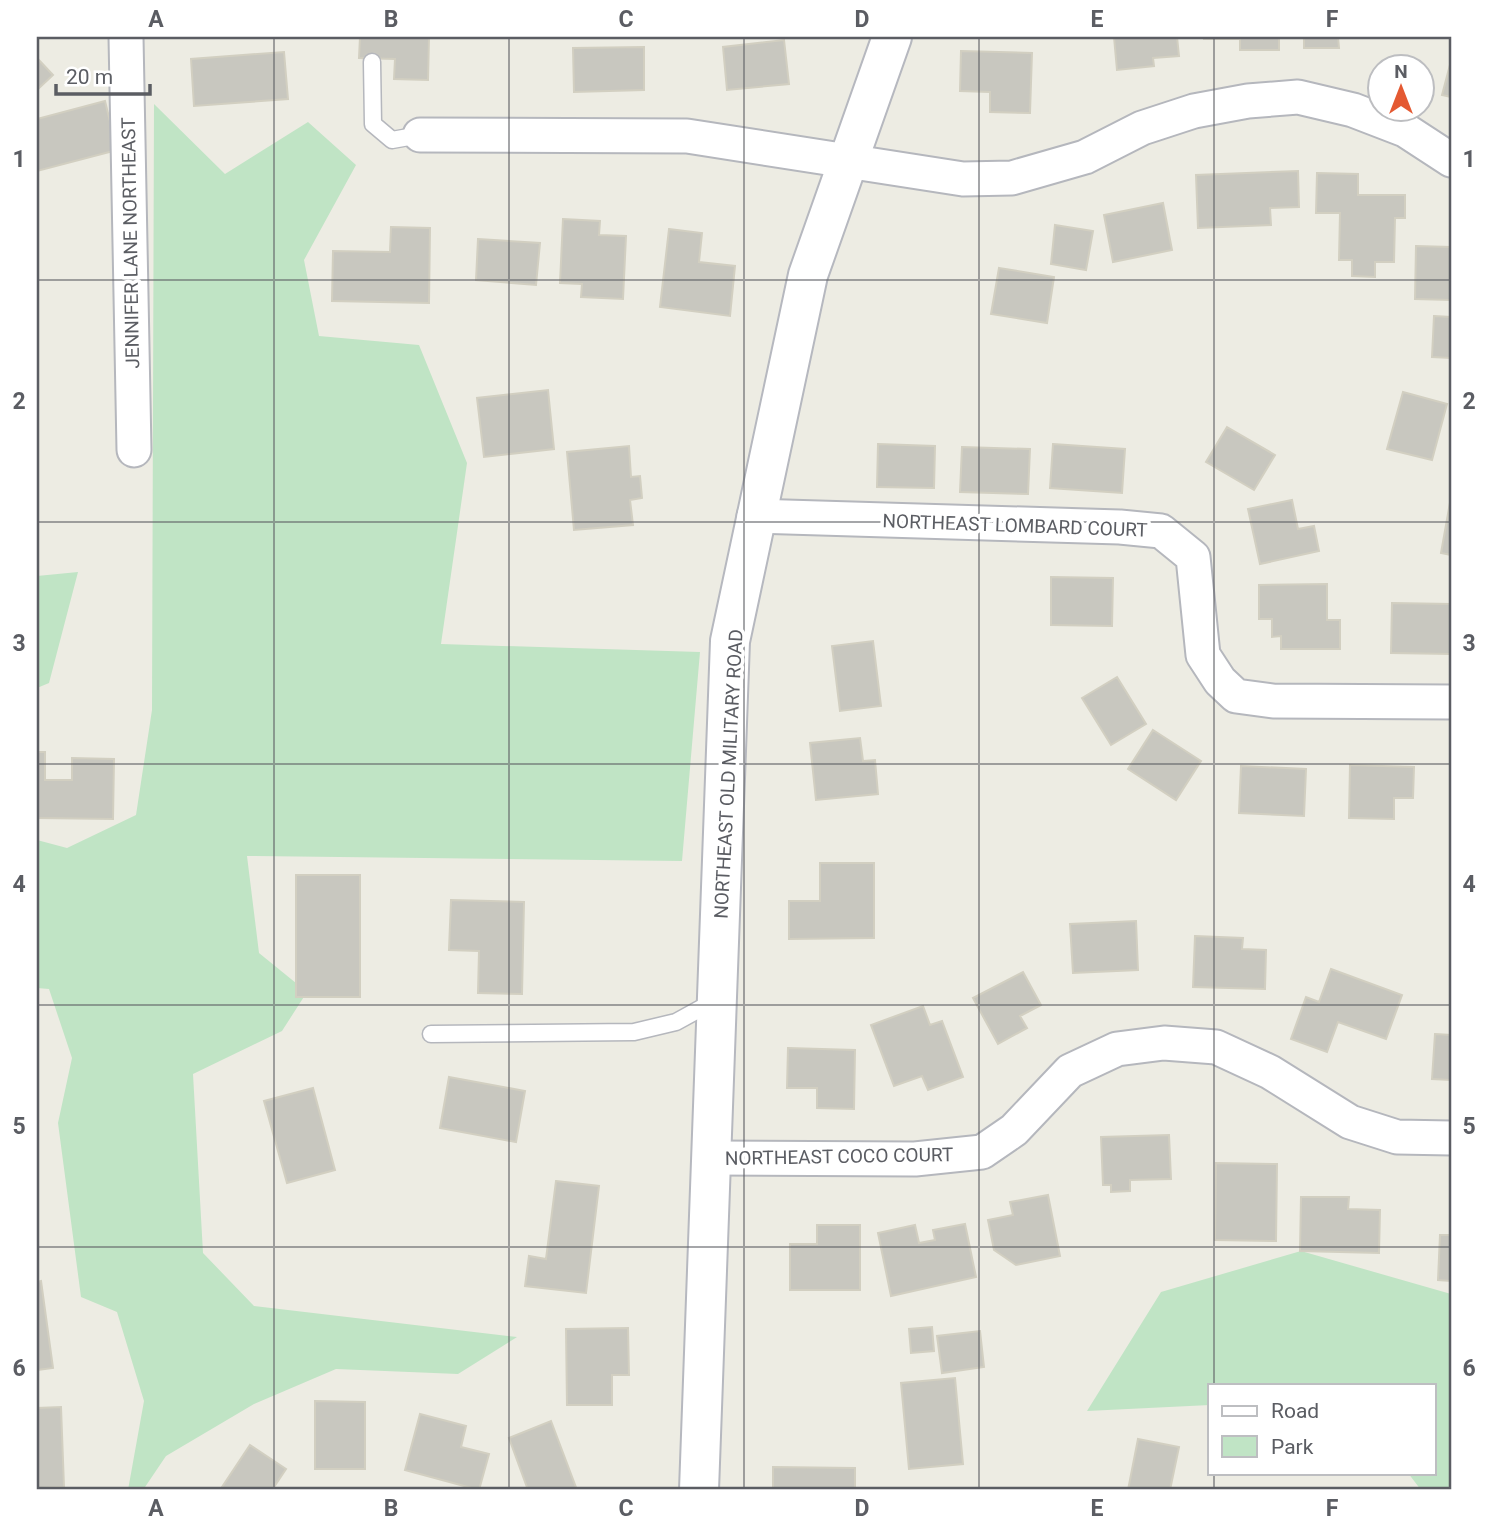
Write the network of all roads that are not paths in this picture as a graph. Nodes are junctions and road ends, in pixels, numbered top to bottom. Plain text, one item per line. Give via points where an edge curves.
1 (126, 37) edge
2 (892, 37) edge
3 (372, 62) dead end
4 (420, 135) joint
5 (1451, 160) edge
6 (846, 161) junction
7 (134, 450) dead end
8 (754, 516) junction
9 (1451, 702) edge
10 (718, 999) junction
11 (431, 1034) dead end
12 (1451, 1138) edge
13 (713, 1158) junction
14 (699, 1490) edge

1 - 7 street, JENNIFER LANE NORTHEAST
2 - 6 street, NORTHEAST OLD MILITARY ROAD
3 - 4 lane via 373,124 392,140
4 - 6 street via 687,136
5 - 6 street via 1405,130 1353,110 1298,97 1194,111 1142,128 1085,157 1012,178 963,179
6 - 8 street, NORTHEAST OLD MILITARY ROAD via 808,275
8 - 9 street, NORTHEAST LOMBARD COURT via 1160,531 1193,557 1203,655 1236,696 1273,701
8 - 10 street, NORTHEAST OLD MILITARY ROAD via 730,641
10 - 11 lane via 676,1022 634,1032
10 - 13 street, NORTHEAST OLD MILITARY ROAD
12 - 13 street, NORTHEAST COCO COURT via 1397,1137 1350,1122 1270,1072 1216,1047 1164,1042 1117,1049 1070,1071 1014,1130 982,1152 915,1159
13 - 14 street, NORTHEAST OLD MILITARY ROAD

